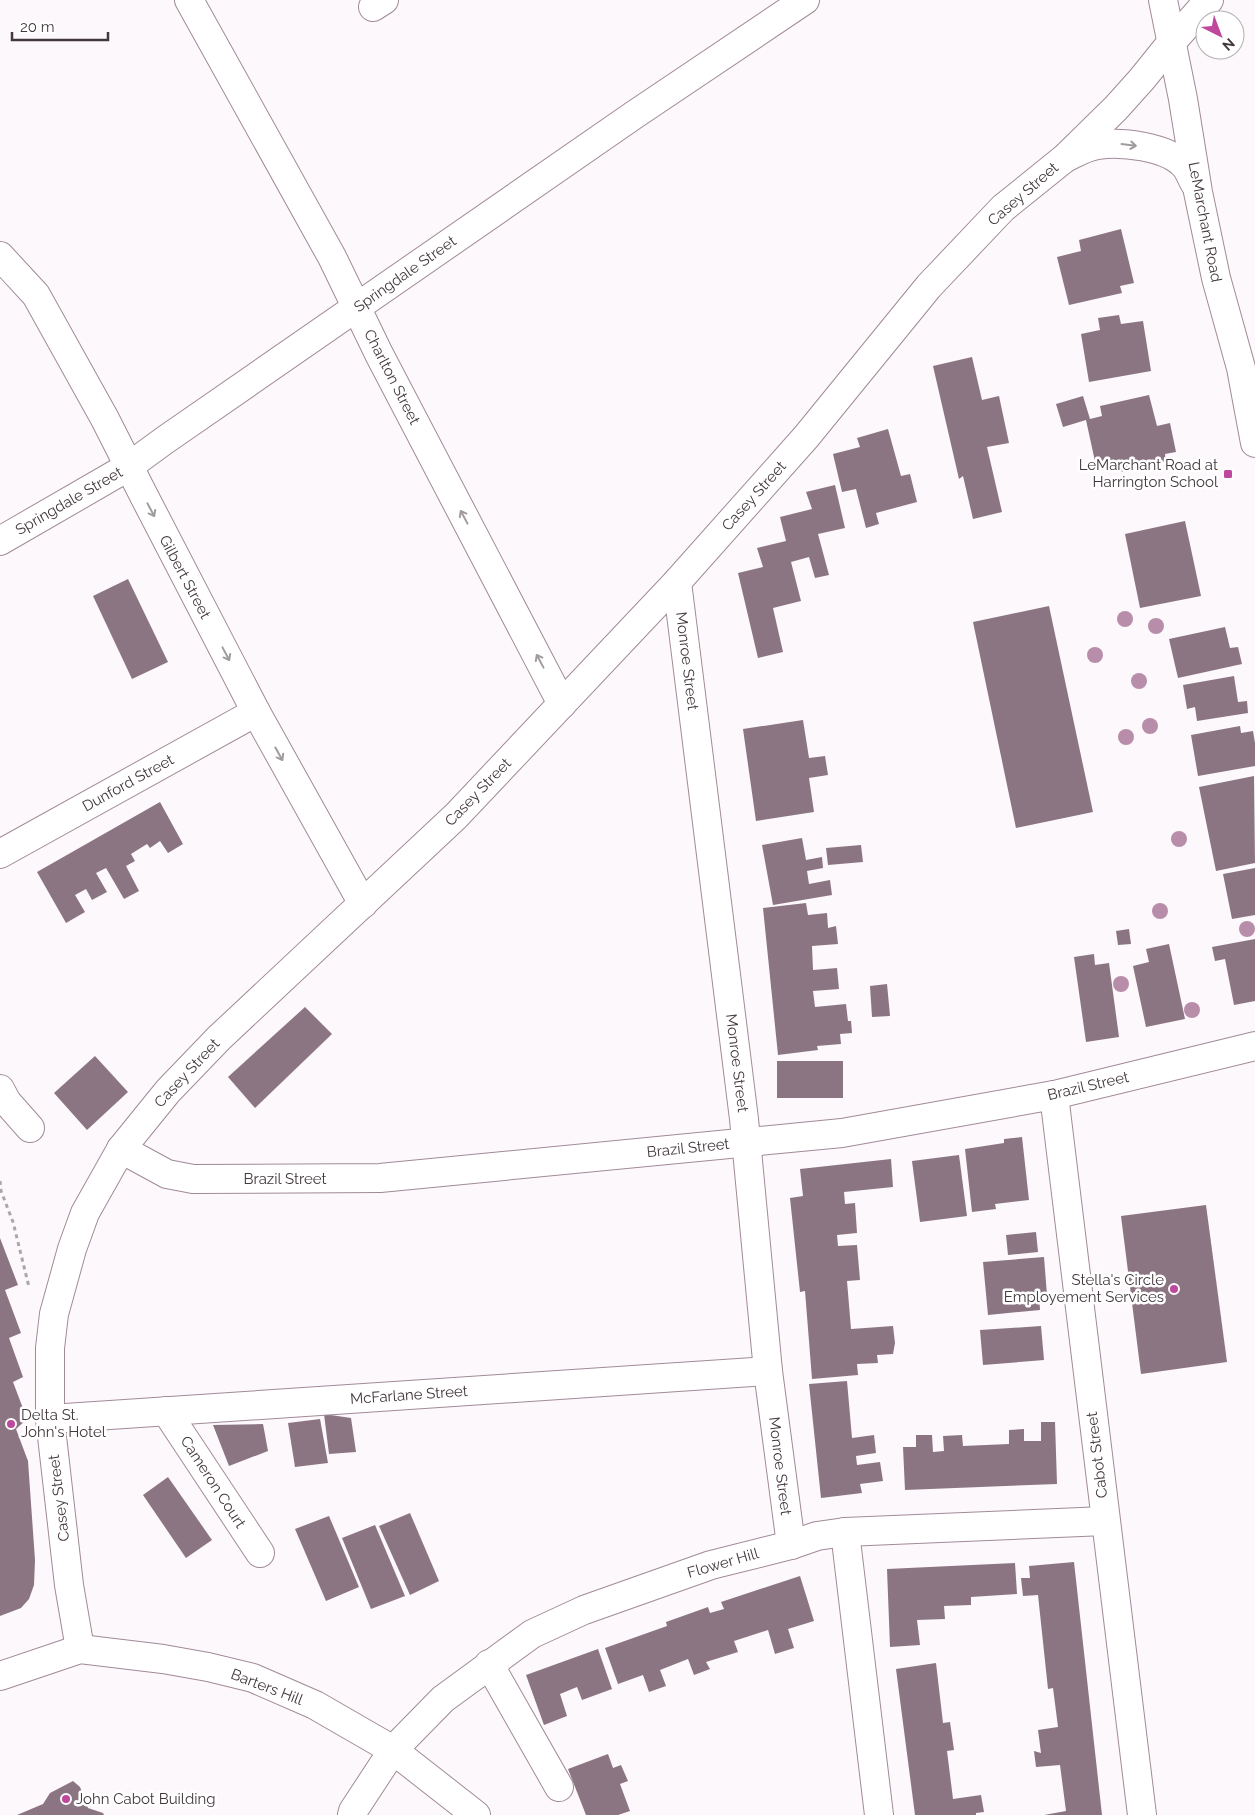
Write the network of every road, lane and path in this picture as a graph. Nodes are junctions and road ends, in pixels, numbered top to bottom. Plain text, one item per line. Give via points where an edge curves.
1 (189, 0) edge
2 (805, 0) edge
3 (1162, 0) edge
4 (1209, 0) edge
5 (1171, 43) junction
6 (1065, 158) junction
7 (1198, 192) junction
8 (0, 256) edge
9 (356, 308) junction
10 (1255, 443) edge
11 (128, 467) junction
12 (0, 541) edge
13 (677, 582) junction
14 (562, 704) junction
15 (256, 712) junction
16 (0, 854) edge
17 (363, 904) junction
18 (1255, 1046) edge
19 (0, 1088) edge
20 (1054, 1095) junction
21 (30, 1128) dead end
22 (747, 1142) junction
23 (120, 1148) junction
24 (0, 1182) edge
25 (30, 1288) dead end
26 (768, 1371) junction
27 (166, 1411) junction
28 (50, 1419) junction
29 (1105, 1521) junction
30 (845, 1532) junction
31 (791, 1545) junction
32 (260, 1553) dead end
33 (80, 1649) junction
34 (489, 1664) junction
35 (0, 1676) edge
36 (393, 1750) junction
37 (560, 1787) dead end
38 (352, 1815) edge
39 (476, 1815) edge
40 (879, 1815) edge
41 (1142, 1815) edge

1 - 9 street, Charlton Street via 332,257
2 - 9 street, Springdale Street
3 - 5 street, LeMarchant Road
4 - 5 street, Casey Street
5 - 6 street, Casey Street via 1116,108
5 - 7 street, LeMarchant Road
6 -> 7 street via 1096,145 1119,143 1138,146 1176,158 1186,166
6 - 13 street, Casey Street via 1003,208 929,286 806,437
7 - 10 street, LeMarchant Road via 1216,278 1241,368
8 - 11 street, Gilbert Street via 36,295
9 - 11 street, Springdale Street
14 -> 9 street, Charlton Street
11 - 12 street, Springdale Street
11 -> 15 street, Gilbert Street
13 - 14 street, Casey Street
13 - 22 street, Monroe Street
14 - 17 street, Casey Street via 456,816
15 - 16 street, Dunford Street
15 -> 17 street, Gilbert Street
17 - 23 street, Casey Street via 219,1038
18 - 20 street, Brazil Street
19 - 21 street via 7,1102
20 - 22 street, Brazil Street via 842,1133
20 - 29 street, Cabot Street
22 - 23 street, Brazil Street via 361,1179 193,1179 167,1174
22 - 26 street, Monroe Street
23 - 28 street, Casey Street via 85,1213 58,1298 50,1348
24 - 25 path
26 - 27 street, McFarlane Street
26 - 31 street, Monroe Street
27 - 28 street, McFarlane Street
27 - 32 street, Cameron Court
28 - 33 street, Casey Street via 69,1585
29 - 30 street, Flower Hill
29 - 41 street, Cabot Street
30 - 31 street, Flower Hill
30 - 40 street
31 - 34 street, Flower Hill via 711,1565 584,1610 532,1634
33 - 35 street, Barters Hill
33 - 36 street, Barters Hill via 208,1667 252,1678 315,1705
34 - 36 street, Flower Hill via 443,1699
34 - 37 street
36 - 38 street, Flower Hill
36 - 39 street, Barters Hill

